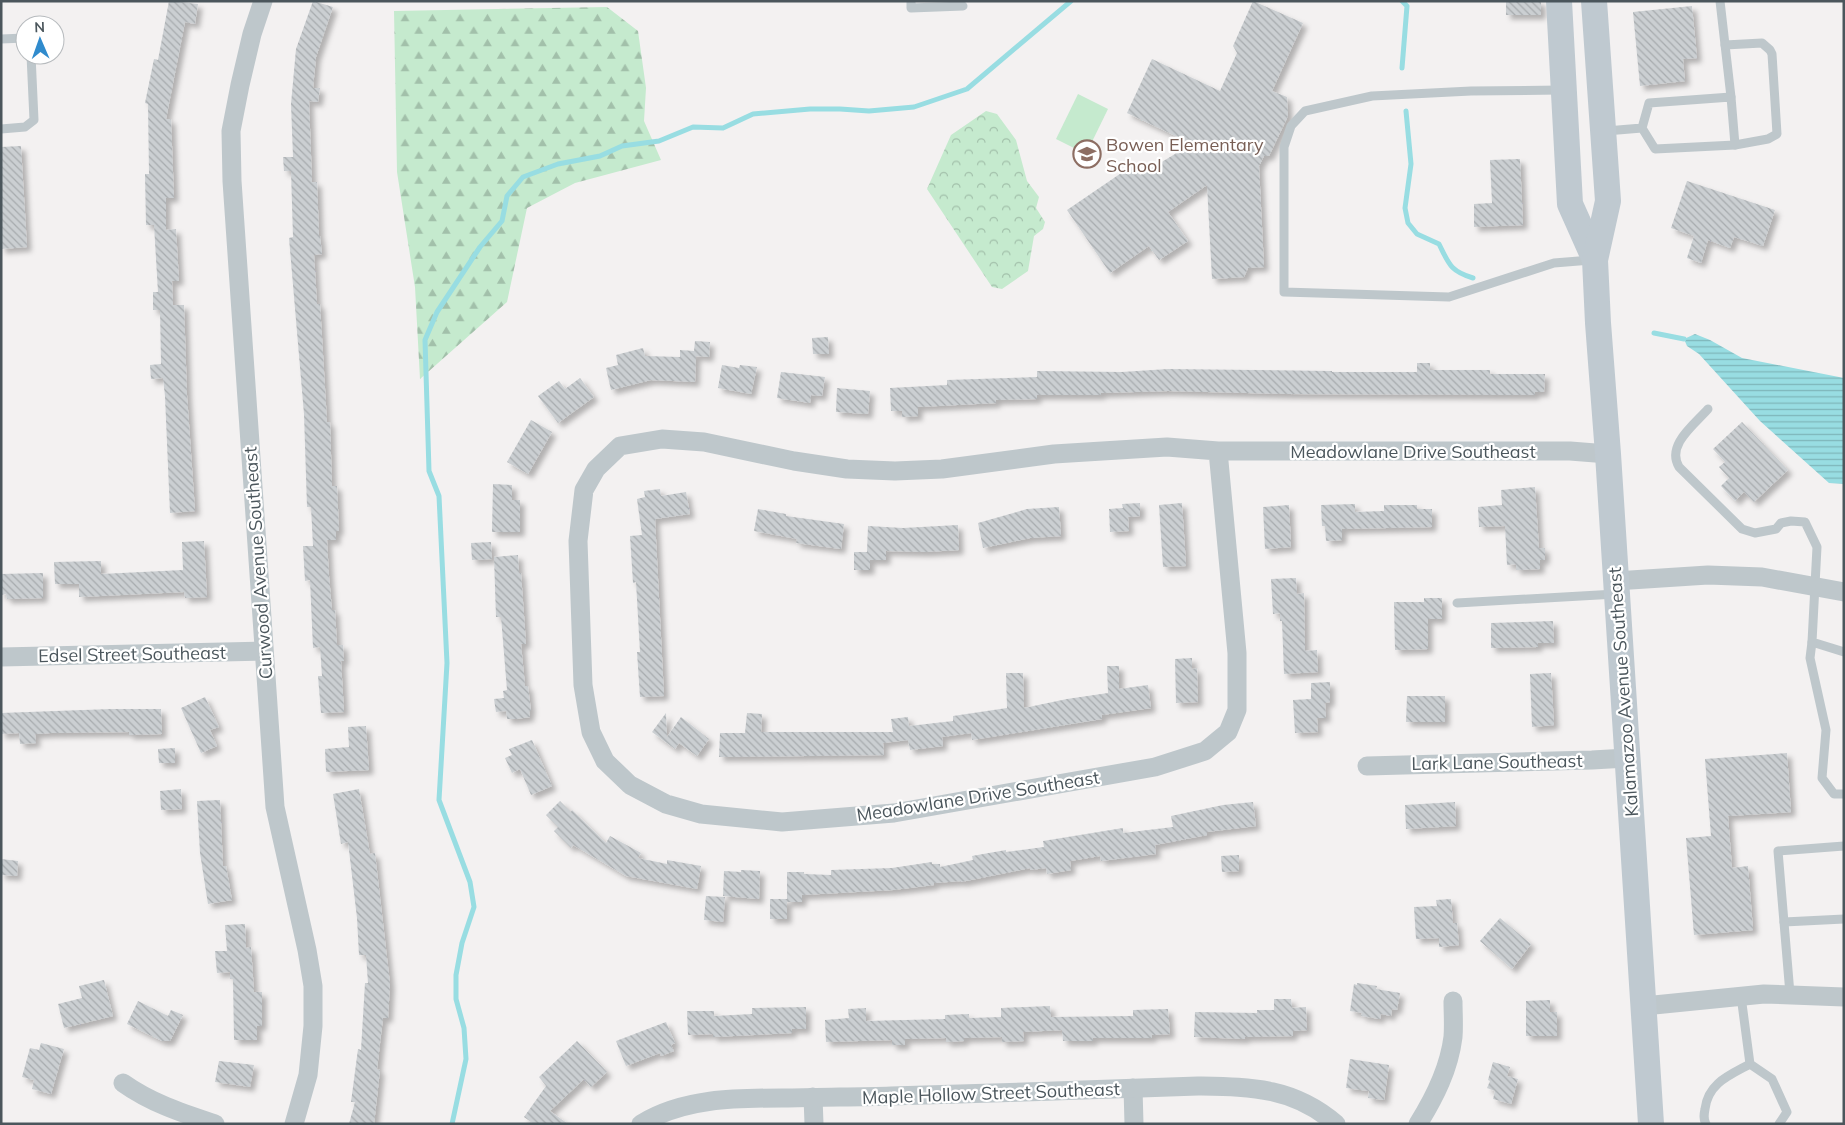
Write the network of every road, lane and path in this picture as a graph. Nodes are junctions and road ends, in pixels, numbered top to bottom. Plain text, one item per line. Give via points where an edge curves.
1 (263, 1) edge
2 (910, 1) edge
3 (1559, 1) edge
4 (1594, 1) edge
5 (1720, 1) edge
6 (963, 6) dead end
7 (1, 38) edge
8 (15, 38) edge
9 (1725, 45) junction
10 (31, 65) edge
11 (1563, 90) junction
12 (1731, 97) junction
13 (1565, 119) junction
14 (1642, 128) junction
15 (1, 129) edge
16 (1603, 132) junction
17 (1735, 144) junction
18 (1606, 165) junction
19 (1595, 260) junction
20 (1708, 409) dead end
21 (1218, 451) junction
22 (1608, 454) junction
23 (1616, 587) junction
24 (1814, 587) junction
25 (1844, 592) edge
26 (1457, 603) dead end
27 (1812, 642) junction
28 (263, 651) junction
29 (1844, 652) edge
30 (1, 657) edge
31 (1627, 758) junction
32 (1367, 766) dead end
33 (1844, 794) edge
34 (1844, 846) edge
35 (1844, 919) edge
36 (1784, 922) junction
37 (1790, 994) junction
38 (1741, 996) junction
39 (1844, 997) edge
40 (1453, 1001) dead end
41 (1644, 1006) junction
42 (1750, 1064) junction
43 (123, 1083) dead end
44 (1133, 1088) junction
45 (813, 1098) junction
46 (215, 1124) edge
47 (294, 1124) edge
48 (641, 1124) edge
49 (814, 1124) edge
50 (1134, 1124) edge
51 (1336, 1124) edge
52 (1418, 1124) edge
53 (1651, 1124) edge
54 (1706, 1124) edge
55 (1779, 1124) edge

1 - 28 street, Curwood Avenue Southeast via 231,131
2 - 6 lane via 911,8
3 - 11 main road, Kalamazoo Avenue Southeast
4 - 16 main road, Kalamazoo Avenue Southeast
5 - 9 lane
7 - 8 lane
9 - 12 lane
9 - 17 lane via 1762,43 1772,54 1777,134 1762,141
10 - 15 lane via 34,120 26,127
11 - 13 main road, Kalamazoo Avenue Southeast
11 - 19 lane via 1372,96 1305,111 1291,126 1284,147 1284,292 1449,297 1554,263
12 - 14 lane via 1649,103
12 - 17 lane
13 - 18 main road via 1579,162
13 - 19 main road, Kalamazoo Avenue Southeast via 1570,204
14 - 16 lane
14 - 17 lane via 1655,149
16 - 18 main road, Kalamazoo Avenue Southeast
18 - 19 main road, Kalamazoo Avenue Southeast via 1608,201
19 - 22 main road, Kalamazoo Avenue Southeast
20 - 24 lane via 1679,441 1675,452 1680,467 1742,529 1755,533 1776,529 1781,522 1805,522 1818,547
21 - 21 street, Meadowlane Drive Southeast via 1167,447 1063,453 895,472 847,470 704,442 662,439 620,446 596,469 584,490 578,541 583,685 591,732 605,761 630,785 666,804 702,814 782,822 894,813 1155,767 1206,751 1228,732 1238,710 1237,653
21 - 22 street, Meadowlane Drive Southeast via 1560,451
22 - 23 main road, Kalamazoo Avenue Southeast
23 - 24 street via 1708,575 1762,577
23 - 26 lane
23 - 31 main road, Kalamazoo Avenue Southeast
24 - 25 street
24 - 27 lane
27 - 29 lane
27 - 33 lane via 1810,658 1826,730 1822,778 1834,794
28 - 30 street, Edsel Street Southeast
28 - 47 street, Curwood Avenue Southeast via 276,807 313,986 308,1075
31 - 32 street, Lark Lane Southeast
31 - 41 main road, Kalamazoo Avenue Southeast
34 - 36 lane via 1778,851
35 - 36 lane
36 - 37 lane
37 - 38 street
37 - 39 street
38 - 41 street
38 - 42 lane
40 - 52 street via 1449,1058 1436,1094
41 - 53 main road, Kalamazoo Avenue Southeast
42 - 54 lane via 1719,1081 1706,1100 1703,1120
42 - 55 lane via 1772,1080 1787,1112
43 - 46 street via 141,1096
44 - 45 street, Maple Hollow Street Southeast
44 - 50 street
44 - 51 street, Maple Hollow Street Southeast via 1198,1086 1260,1089 1293,1098
45 - 48 street, Maple Hollow Street Southeast via 706,1102 671,1110
45 - 49 street

